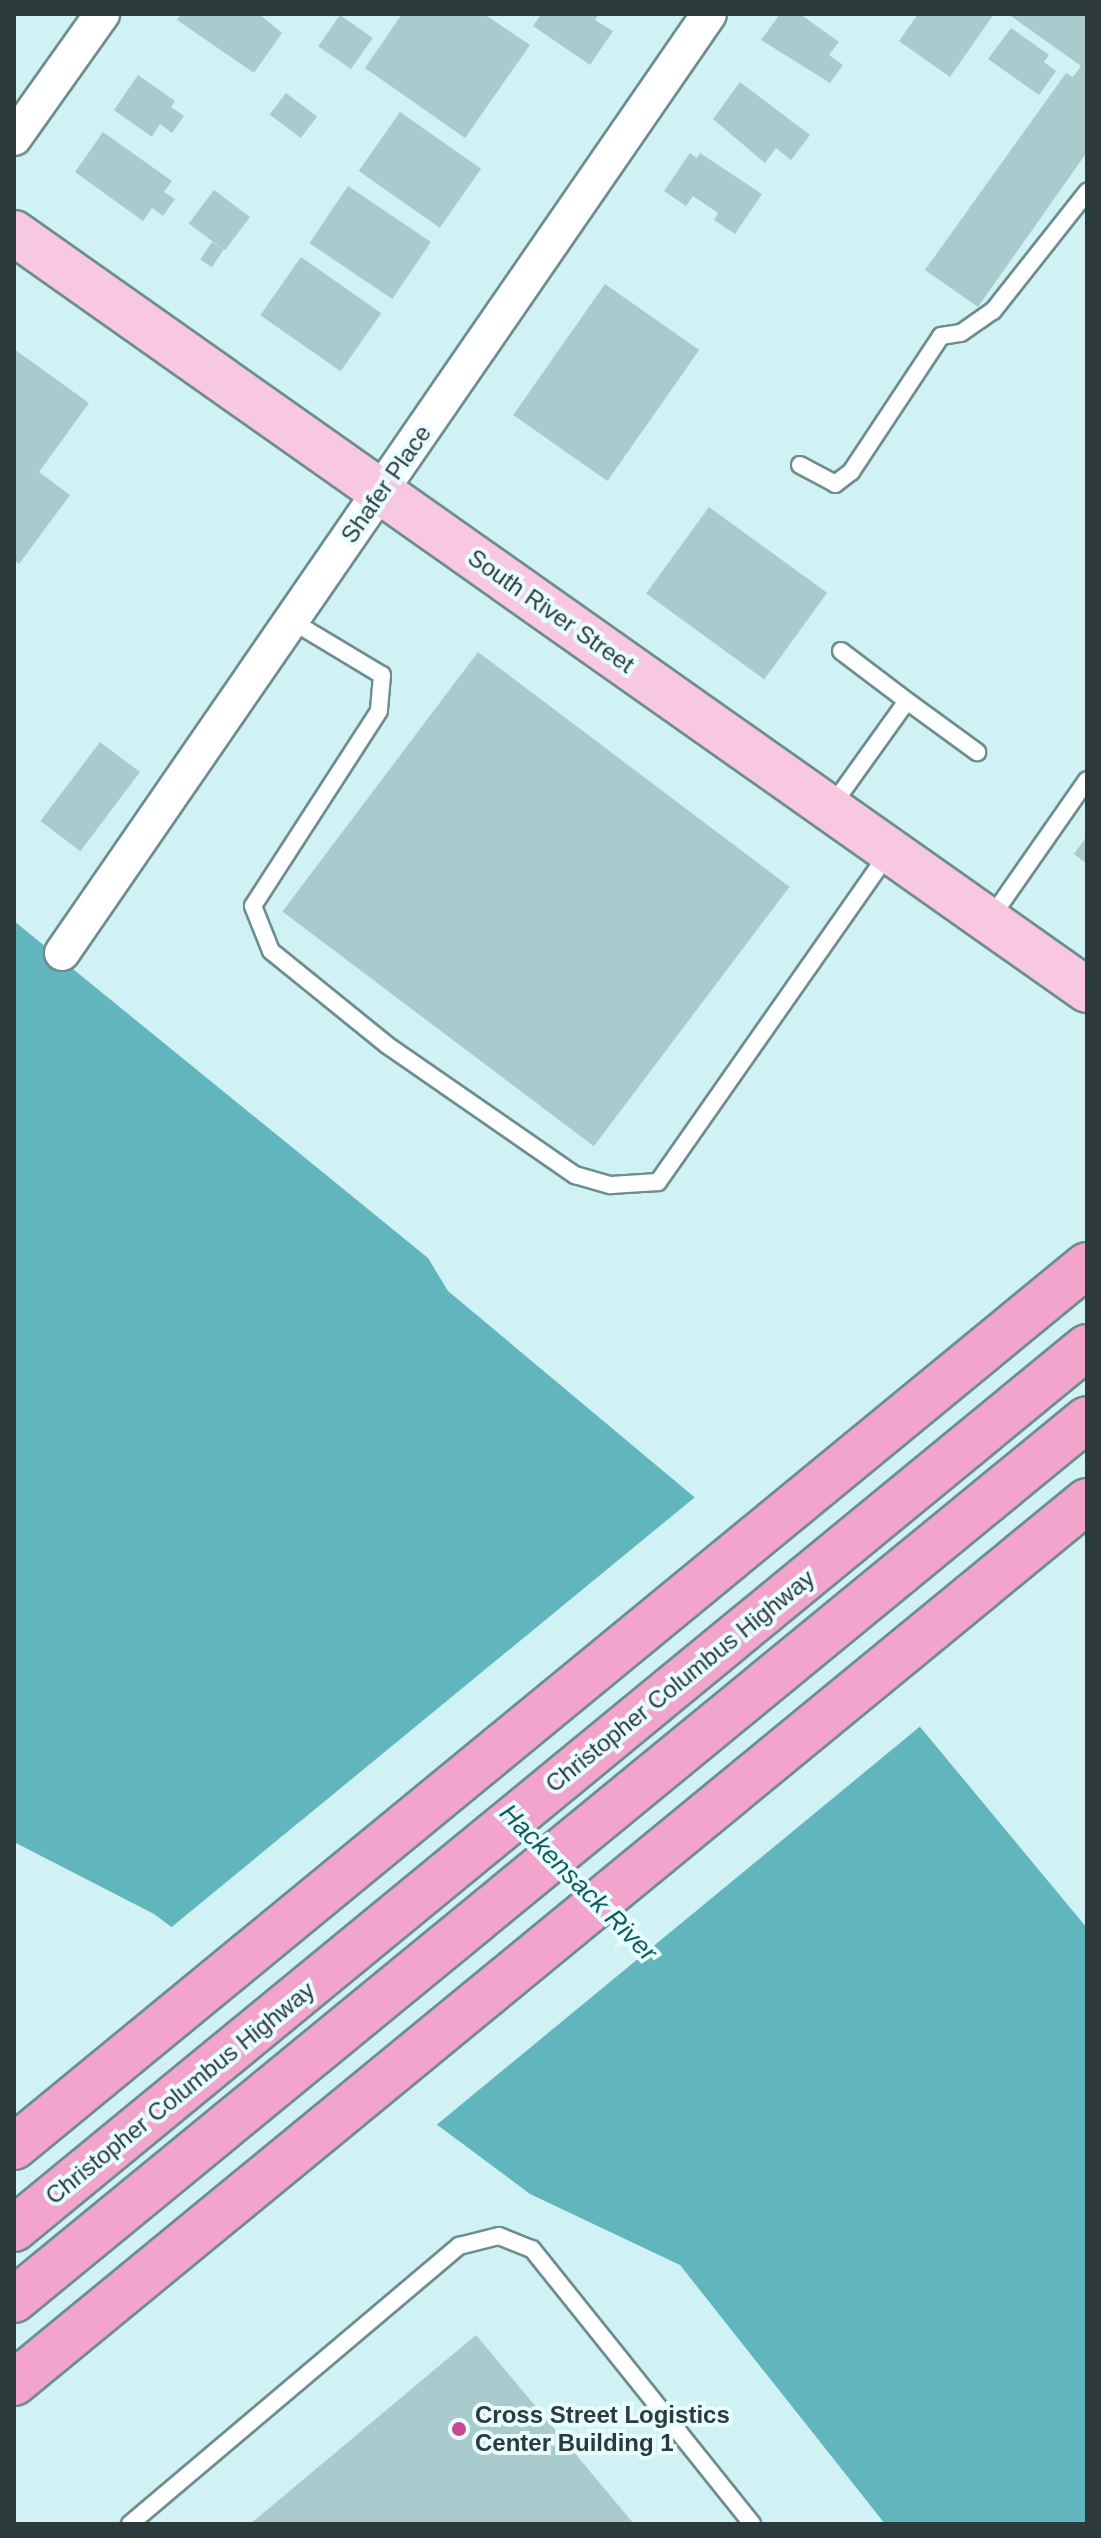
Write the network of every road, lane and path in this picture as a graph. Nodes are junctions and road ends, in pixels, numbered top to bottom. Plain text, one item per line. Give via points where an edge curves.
1 (102, 14) edge
2 (709, 14) edge
3 (14, 138) edge
4 (1087, 192) edge
5 (14, 233) edge
6 (800, 465) dead end
7 (381, 492) junction
8 (292, 621) junction
9 (841, 651) dead end
10 (907, 701) junction
11 (977, 752) dead end
12 (1087, 780) edge
13 (830, 809) junction
14 (890, 851) junction
15 (989, 921) junction
16 (62, 953) dead end
17 (1087, 990) edge
18 (1087, 1265) edge
19 (1087, 1347) edge
20 (1087, 1419) edge
21 (1087, 1501) edge
22 (14, 2147) edge
23 (14, 2229) edge
24 (14, 2300) edge
25 (14, 2383) edge
26 (130, 2524) edge
27 (752, 2524) edge

1 - 3 street
2 - 7 street, Shafer Place
4 - 6 lane via 993,311 961,333 941,336 851,472 835,484
5 - 7 main road, South River Street
7 - 8 street, Shafer Place
7 - 13 main road, South River Street
8 - 14 lane via 382,675 379,711 253,906 271,951 334,1005 575,1175 611,1185 658,1182
8 - 16 street, Shafer Place
9 - 10 lane
10 - 11 lane
10 - 13 lane
12 - 15 lane
13 - 14 main road, South River Street
14 - 15 main road, South River Street
15 - 17 main road, South River Street
18 - 22 highway
19 - 23 highway, Christopher Columbus Highway
20 - 24 highway
21 - 25 highway
26 - 27 lane via 459,2246 499,2236 532,2249

